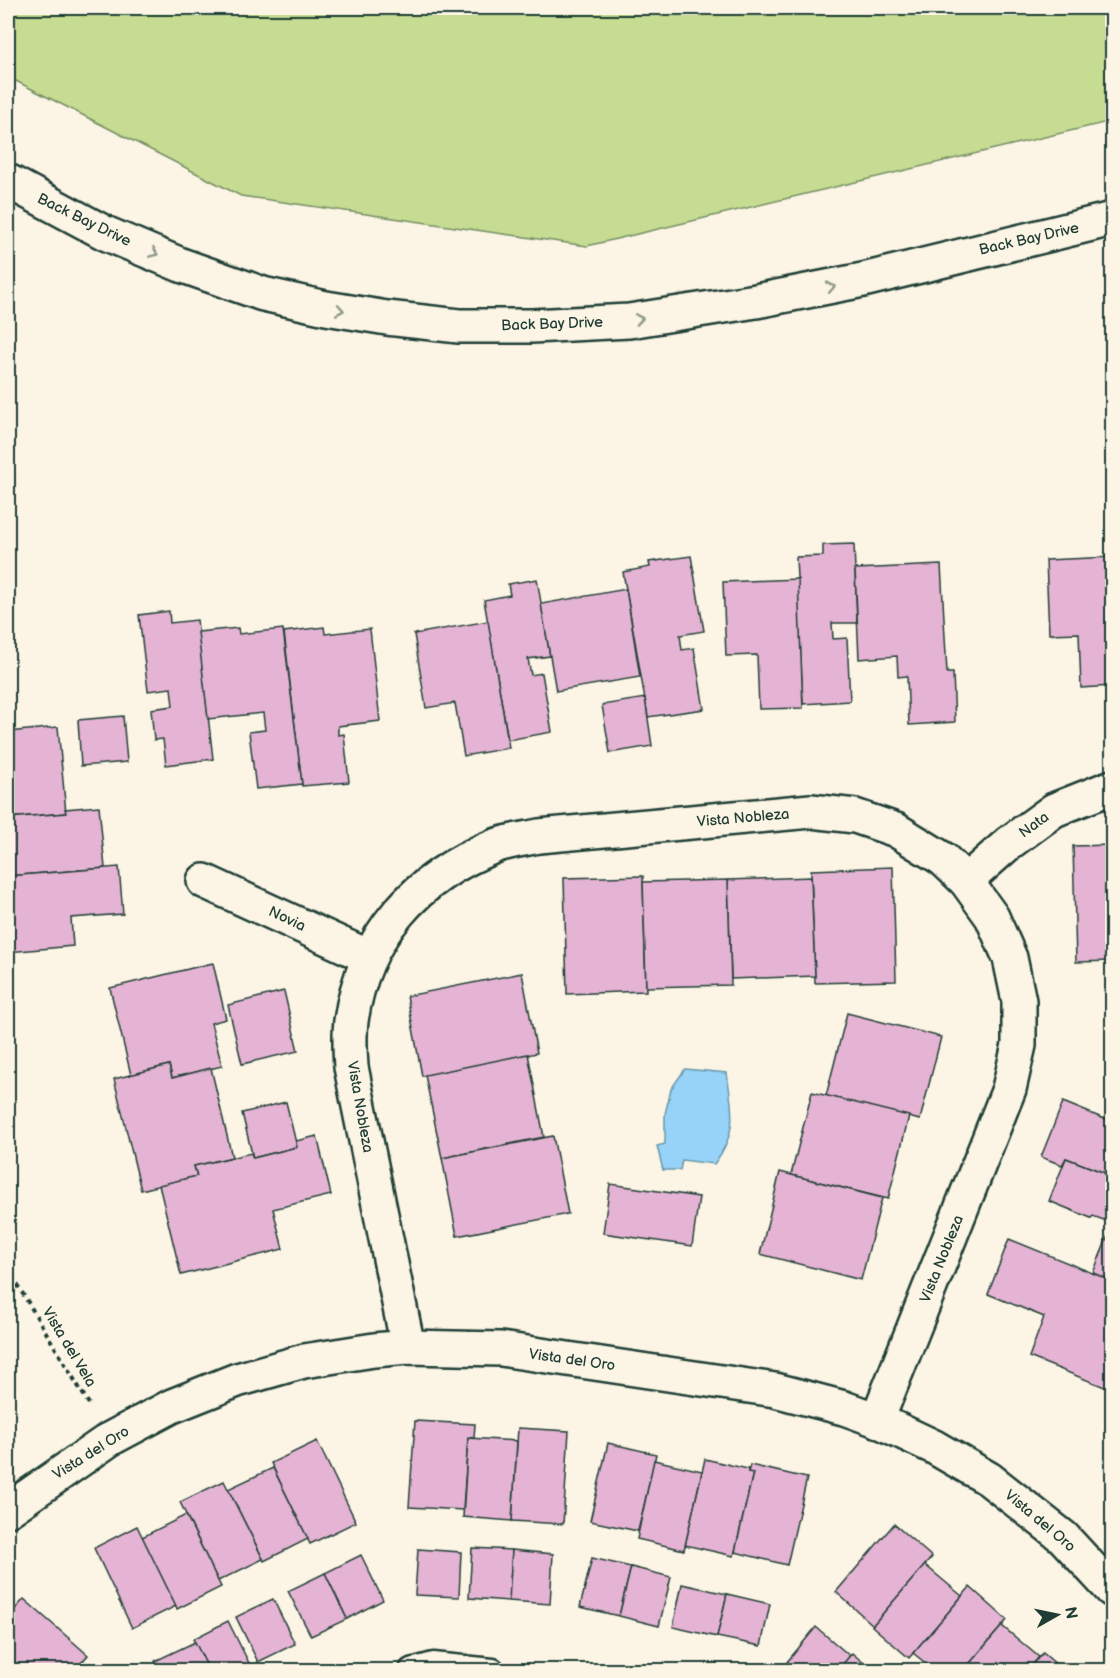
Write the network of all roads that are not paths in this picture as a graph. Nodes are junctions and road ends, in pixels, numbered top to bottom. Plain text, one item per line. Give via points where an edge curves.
1 (8, 181) edge
2 (1113, 219) edge
3 (1113, 787) edge
4 (204, 881) dead end
5 (966, 881) junction
6 (369, 957) junction
7 (408, 1347) junction
8 (877, 1420) junction
9 (8, 1509) edge
10 (1113, 1590) edge
11 (411, 1671) edge
12 (493, 1671) edge

1 -> 2 street, Back Bay Drive via 105,233 263,294 377,316 459,326 629,321 756,301 863,280
3 - 5 street, Nata via 1054,810
4 - 6 street, Novia
5 - 6 street, Vista Nobleza via 943,858 896,830 855,816 811,811 539,836 497,845 453,865 421,888 391,920
5 - 8 street, Vista Nobleza via 992,917 1010,958 1019,1001 1019,1045 1009,1089
6 - 7 street, Vista Nobleza via 360,978 351,1022 351,1067
7 - 8 street, Vista del Oro via 501,1349 775,1390
7 - 9 street, Vista del Oro via 304,1361 237,1380 172,1406 110,1439
8 - 10 street, Vista del Oro via 989,1479 1063,1537
11 - 12 lane via 433,1664

